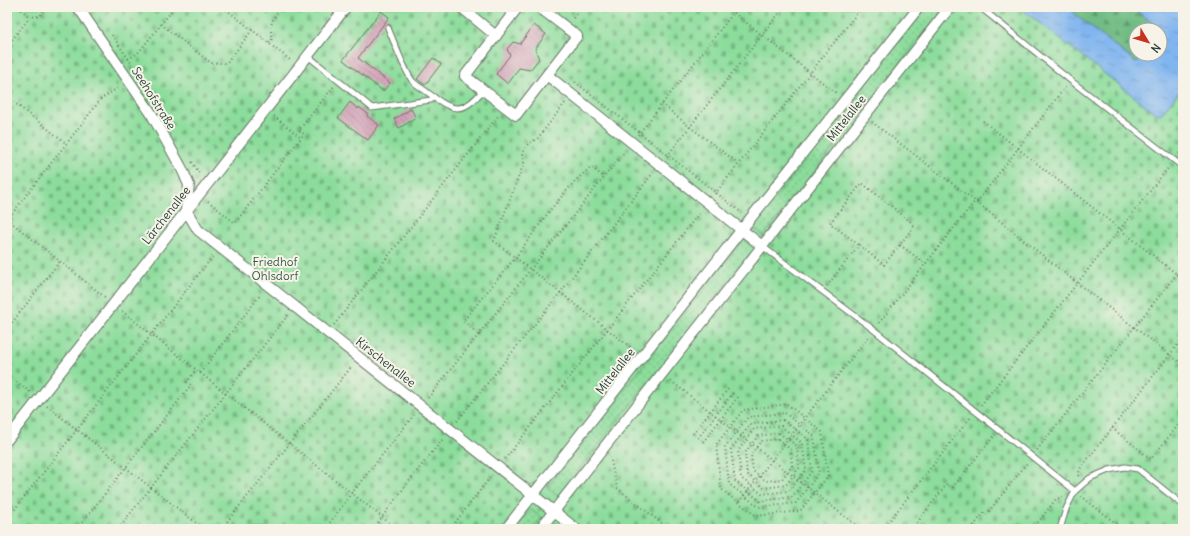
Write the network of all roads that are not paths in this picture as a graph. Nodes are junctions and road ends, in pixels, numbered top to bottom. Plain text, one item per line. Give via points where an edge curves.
1 (78, 7) edge
2 (346, 7) edge
3 (461, 7) edge
4 (518, 7) edge
5 (540, 7) edge
6 (919, 7) edge
7 (950, 7) edge
8 (980, 7) edge
9 (388, 28) dead end
10 (496, 36) junction
11 (308, 56) junction
12 (547, 75) junction
13 (483, 90) junction
14 (434, 97) junction
15 (1183, 167) edge
16 (186, 210) junction
17 (742, 229) junction
18 (762, 246) junction
19 (7, 440) edge
20 (1075, 491) junction
21 (534, 495) junction
22 (1183, 505) edge
23 (554, 511) junction
24 (506, 529) edge
25 (540, 529) edge
26 (576, 529) edge
27 (1060, 529) edge

1 - 16 street, Seehofstraße via 151,113 182,169 189,185
2 - 11 street, Lärchenallee
3 - 10 street
4 - 10 street
5 - 12 street via 577,36
6 - 17 street, Mittelallee
7 - 18 street, Mittelallee
8 - 15 lane
9 - 14 lane via 412,80
10 - 13 street via 465,76
11 - 14 lane via 372,108 431,100
11 - 16 street, Lärchenallee
12 - 13 street via 516,115
12 - 17 street
13 - 14 lane via 475,100 460,108 452,108
16 - 19 street, Lärchenallee
16 - 21 street, Kirschenallee via 198,230
17 - 18 street
17 - 21 street, Mittelallee
18 - 20 lane via 874,330
18 - 23 street, Mittelallee
20 - 22 lane via 1090,478 1125,467 1138,469
20 - 27 lane
21 - 23 street, Kirschenallee
21 - 24 street, Mittelallee
23 - 25 street, Mittelallee
23 - 26 street, Kirschenallee

